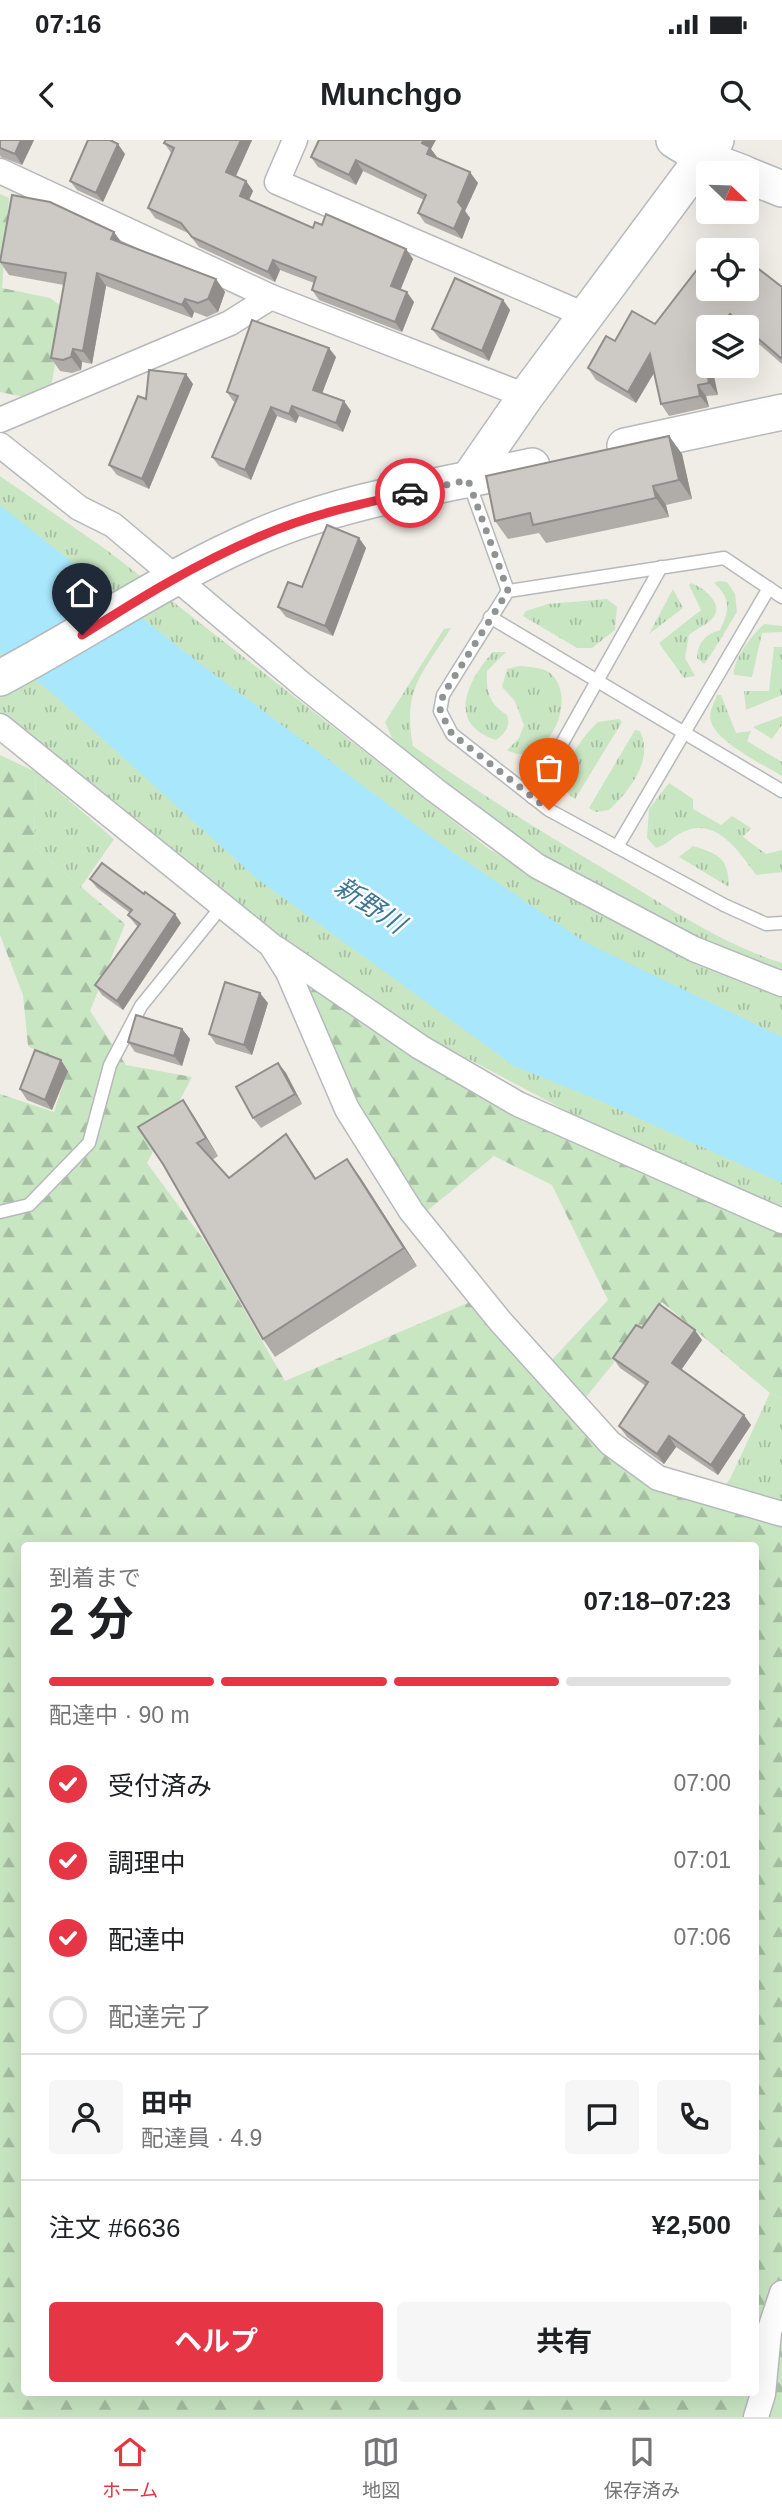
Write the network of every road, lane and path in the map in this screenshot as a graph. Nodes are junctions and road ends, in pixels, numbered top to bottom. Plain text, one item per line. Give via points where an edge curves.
1 (295, 140) edge
2 (697, 146) edge
3 (723, 161) edge
4 (0, 171) edge
5 (760, 180) edge
6 (782, 189) edge
7 (271, 297) junction
8 (587, 316) junction
9 (526, 396) junction
10 (782, 412) edge
11 (0, 420) edge
12 (0, 445) edge
13 (468, 480) junction
14 (661, 567) junction
15 (170, 580) junction
16 (769, 588) junction
17 (508, 591) junction
18 (782, 597) edge
19 (490, 617) junction
20 (0, 678) edge
21 (598, 683) junction
22 (0, 726) edge
23 (683, 734) junction
24 (782, 791) edge
25 (532, 797) junction
26 (617, 847) junction
27 (222, 906) junction
28 (782, 923) edge
29 (271, 945) junction
30 (782, 984) edge
31 (0, 1212) edge
32 (782, 1221) edge
33 (782, 1514) edge
34 (782, 2293) edge
35 (756, 2417) edge

1 - 8 street via 277,183
2 - 3 main road
2 - 8 main road
4 - 7 street
5 - 6 main road
7 - 9 street
7 - 11 street via 230,323
8 - 9 main road
9 - 13 main road
10 - 13 main road
12 - 15 street via 79,508 113,525
13 - 15 main road via 341,508 263,534
13 - 17 lane
14 - 16 lane via 724,558
14 - 17 lane
14 - 21 lane
15 - 20 main road via 82,635
15 - 30 street via 537,866 694,949
16 - 18 lane
16 - 23 lane
17 - 19 lane
19 - 21 lane
19 - 25 lane via 443,695 440,711 452,734
21 - 23 lane
21 - 25 lane
22 - 27 street
23 - 24 lane
23 - 26 lane
25 - 26 lane
26 - 28 lane via 724,905 766,924
27 - 29 street
27 - 31 lane via 141,1006 110,1065 89,1143 29,1205
29 - 32 street via 420,1047 518,1104
29 - 33 street via 288,972 347,1110 411,1211 518,1341 610,1443 658,1478
34 - 35 street via 768,2332 763,2394

